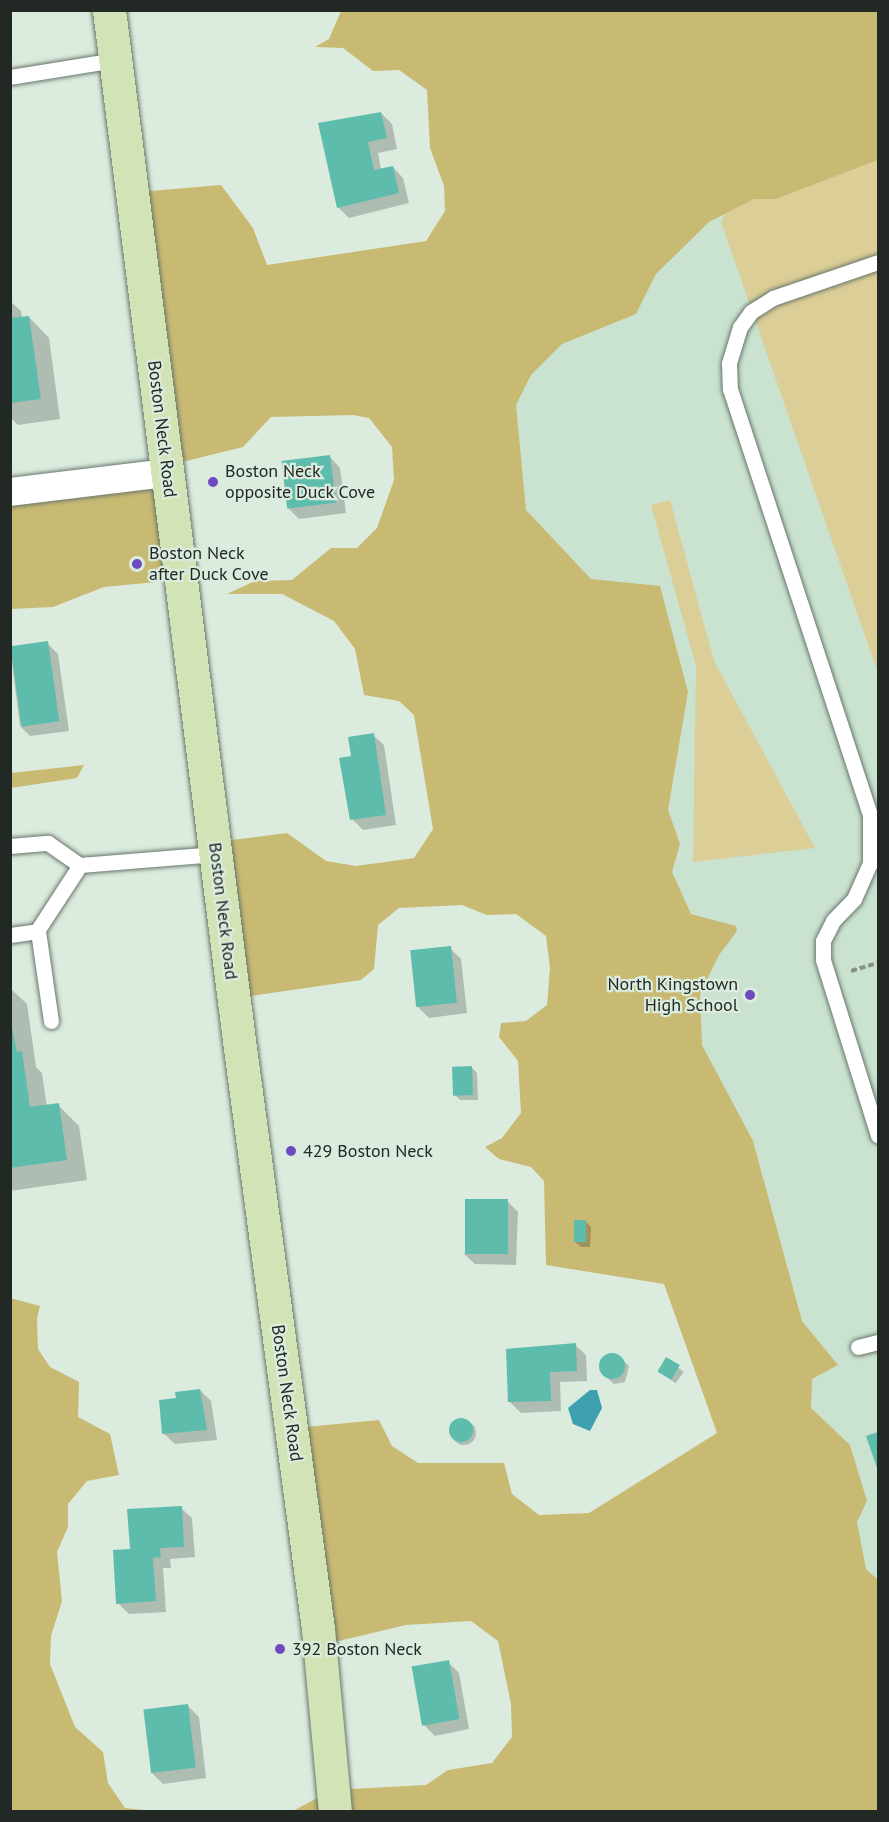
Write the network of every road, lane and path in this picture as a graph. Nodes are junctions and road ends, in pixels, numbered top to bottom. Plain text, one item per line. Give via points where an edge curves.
1 (109, 10) edge
2 (115, 60) junction
3 (10, 77) edge
4 (879, 262) edge
5 (168, 473) junction
6 (10, 492) edge
7 (10, 846) edge
8 (216, 854) junction
9 (80, 865) junction
10 (37, 931) junction
11 (10, 934) edge
12 (879, 963) edge
13 (830, 978) junction
14 (51, 1021) dead end
15 (879, 1136) edge
16 (879, 1342) edge
17 (858, 1347) dead end
18 (335, 1812) edge

1 - 2 main road, Boston Neck Road
2 - 3 lane
2 - 5 main road, Boston Neck Road
4 - 13 lane via 773,298 751,312 736,334 729,363 730,389 870,816 870,863 854,899 833,921 823,940 823,960
5 - 6 street
5 - 8 main road, Boston Neck Road
7 - 9 lane via 48,843
8 - 9 lane
8 - 18 main road, Boston Neck Road via 318,1629
9 - 10 lane
10 - 11 lane
10 - 14 lane
12 - 13 path
13 - 15 lane
16 - 17 lane

